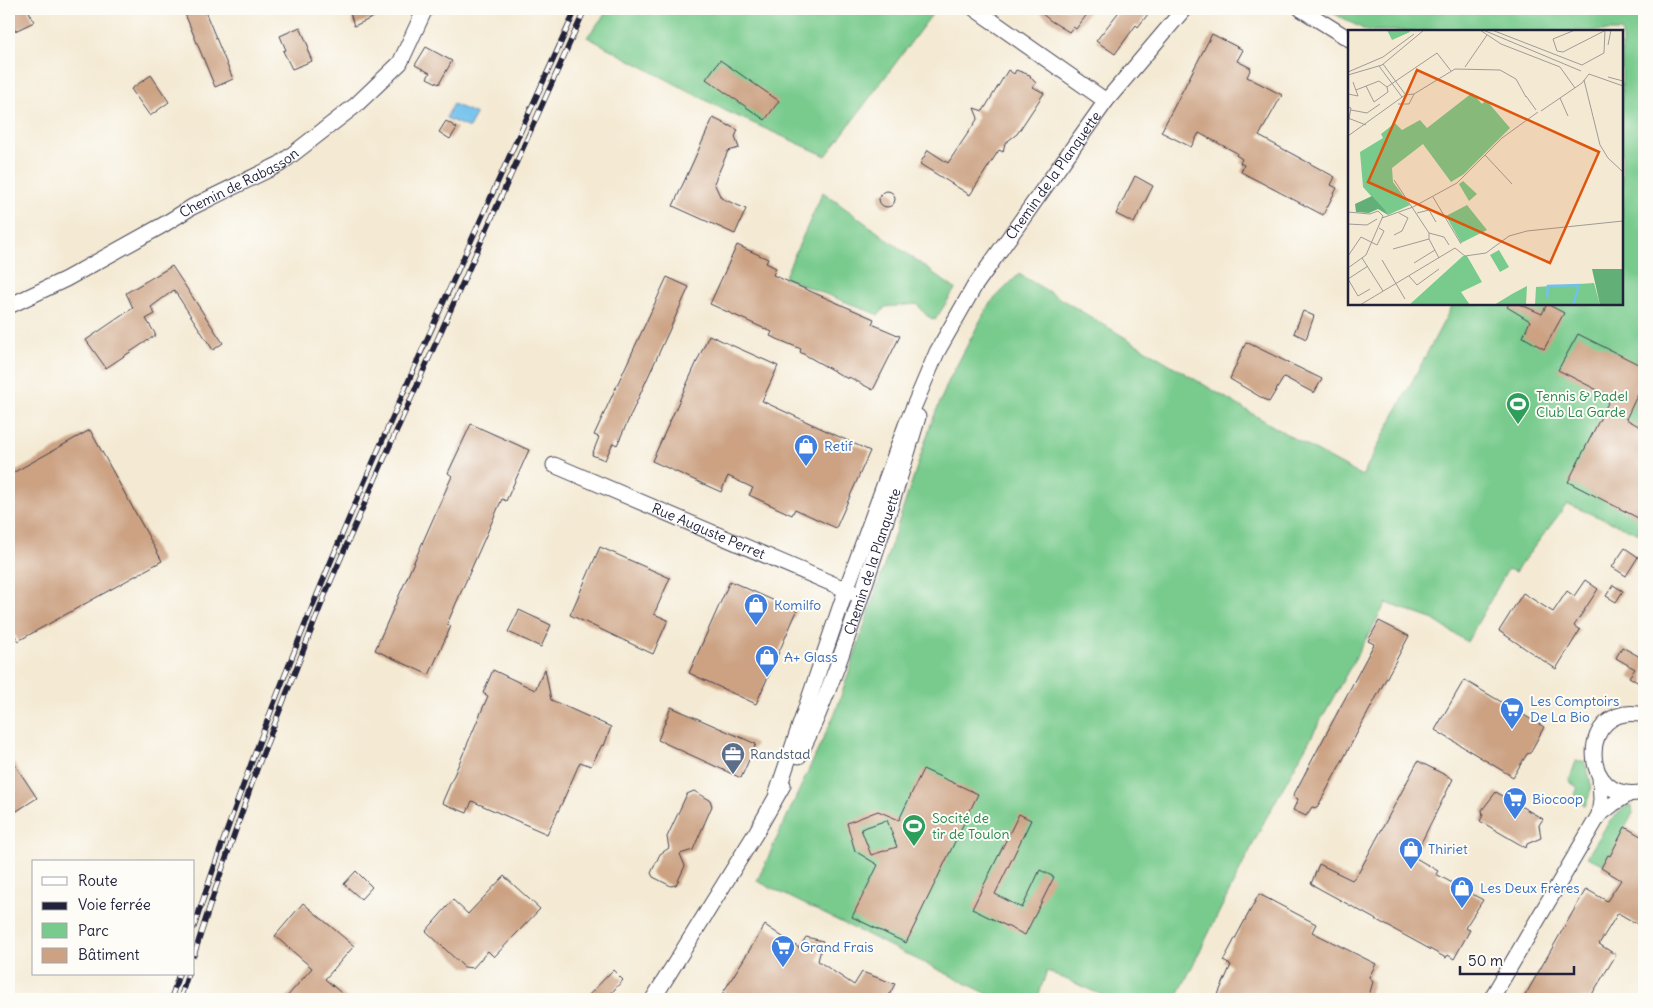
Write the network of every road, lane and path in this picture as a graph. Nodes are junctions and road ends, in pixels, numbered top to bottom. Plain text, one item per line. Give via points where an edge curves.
1 (425, 9) edge
2 (975, 9) edge
3 (1184, 9) edge
4 (1301, 9) edge
5 (1348, 38) edge
6 (1106, 100) junction
7 (9, 306) edge
8 (937, 352) junction
9 (554, 465) dead end
10 (846, 590) junction
11 (862, 596) junction
12 (1644, 714) edge
13 (1600, 776) junction
14 (1644, 792) edge
15 (777, 793) junction
16 (1629, 794) junction
17 (1599, 815) junction
18 (653, 999) edge
19 (1490, 999) edge

1 - 7 street, Chemin de Rabasson via 400,63 356,105 280,164 192,207 66,279
2 - 6 street
3 - 6 street, Chemin de la Planquette
4 - 5 street
6 - 8 street, Chemin de la Planquette via 974,286
8 - 10 street, Chemin de la Planquette via 906,424
8 - 11 street, Chemin de la Planquette
9 - 10 street, Rue Auguste Perret
10 - 11 street, Rue Auguste Perret
10 - 15 street, Chemin de la Planquette
11 - 15 street, Chemin de la Planquette via 822,705 796,762
12 - 13 street via 1625,714 1614,718 1600,730 1593,753
13 - 16 street via 1612,788
13 - 17 street
14 - 16 street
15 - 18 street, Chemin de la Planquette
16 - 17 street
17 - 19 street

